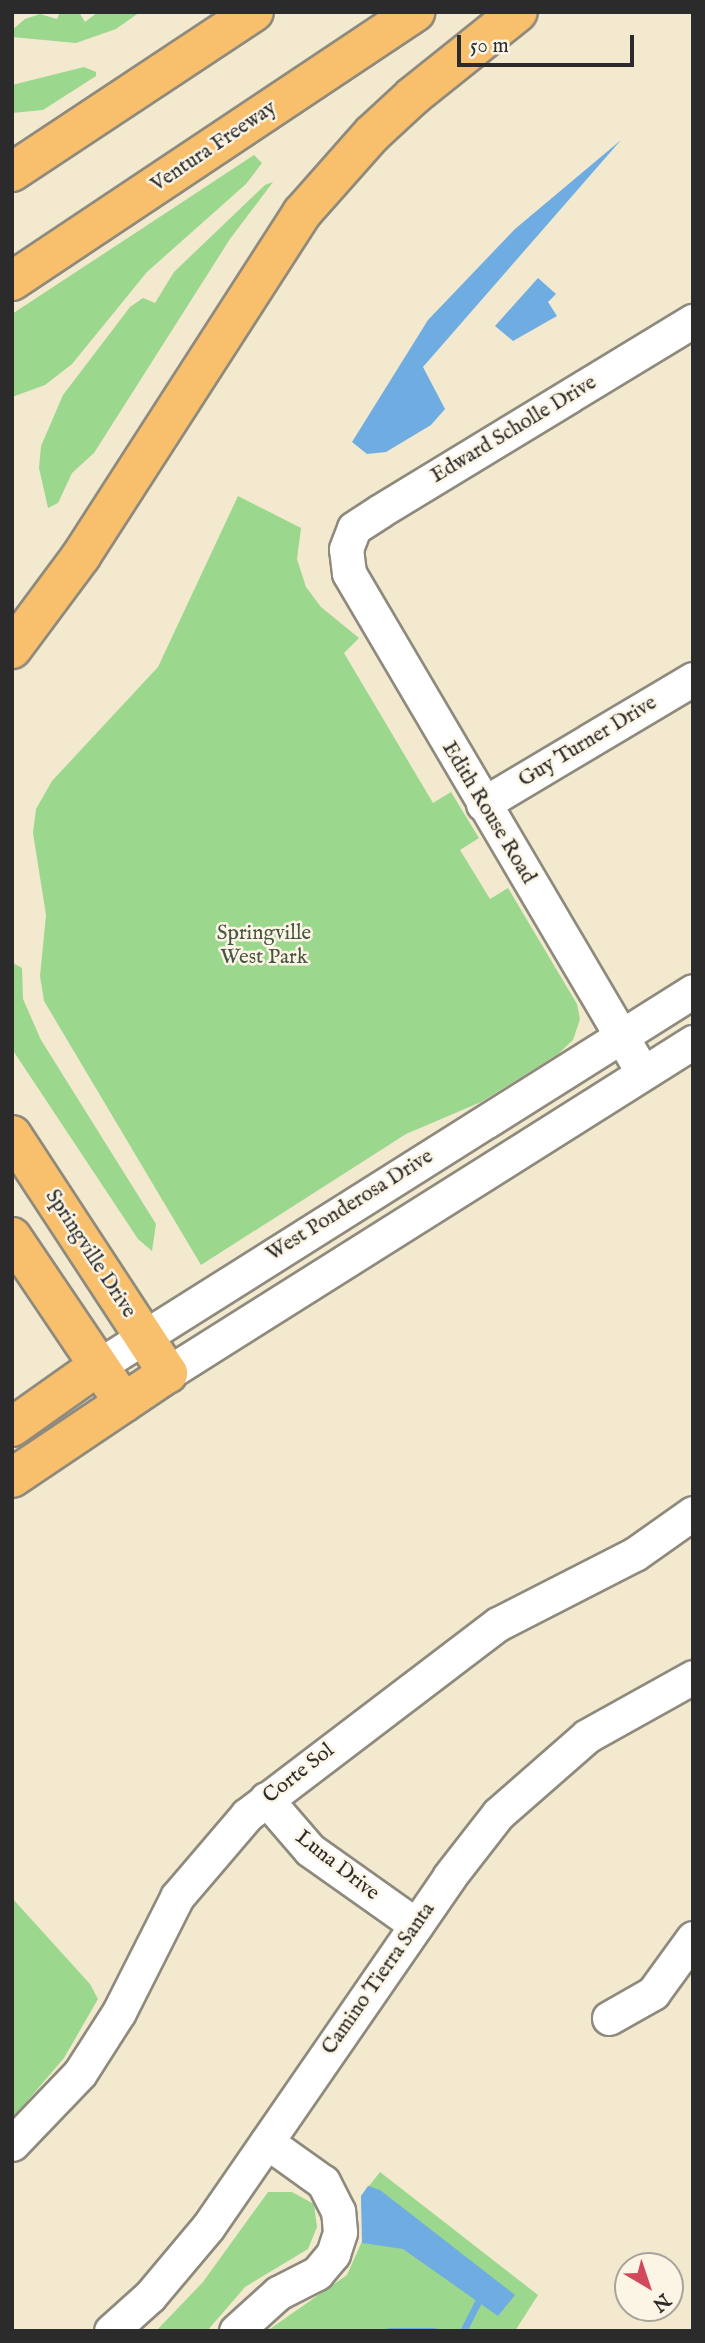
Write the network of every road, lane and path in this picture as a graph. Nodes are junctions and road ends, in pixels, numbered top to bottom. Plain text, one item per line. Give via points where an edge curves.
1 (254, 12) edge
2 (416, 12) edge
3 (518, 12) edge
4 (12, 172) edge
5 (12, 281) edge
6 (693, 321) edge
7 (346, 549) joint
8 (12, 649) edge
9 (693, 680) edge
10 (483, 804) junction
11 (693, 991) edge
12 (621, 1035) junction
13 (693, 1042) edge
14 (643, 1073) junction
15 (12, 1135) edge
16 (12, 1237) edge
17 (144, 1337) junction
18 (98, 1366) junction
19 (168, 1373) junction
20 (124, 1403) junction
21 (12, 1427) edge
22 (12, 1478) edge
23 (693, 1513) edge
24 (693, 1677) edge
25 (266, 1799) junction
26 (416, 1925) junction
27 (693, 1938) edge
28 (609, 2018) dead end
29 (267, 2142) junction
30 (12, 2144) edge
31 (111, 2331) edge
32 (236, 2331) edge

1 - 4 main road
2 - 5 main road, Ventura Freeway
3 - 8 main road via 388,119 302,213 81,556
6 - 7 street, Edward Scholle Drive via 354,528
7 - 10 street, Edith Rouse Road via 349,573
9 - 10 street, Guy Turner Drive
10 - 12 street, Edith Rouse Road
11 - 12 street, West Ponderosa Drive
12 - 14 street, Edith Rouse Road
12 - 17 street, West Ponderosa Drive
13 - 14 street, West Ponderosa Drive
14 - 19 street, West Ponderosa Drive
15 - 17 main road, Springville Drive
16 - 18 main road
17 - 18 street, West Ponderosa Drive
17 - 19 main road, Springville Drive
18 - 20 main road
18 - 21 main road, West Ponderosa Drive
19 - 20 main road, West Ponderosa Drive
20 - 22 main road, West Ponderosa Drive
23 - 25 street, Corte Sol via 612,1567 498,1624
24 - 26 street, Camino Tierra Santa via 620,1714 535,1777 472,1844
25 - 26 street, Luna Drive via 310,1850
25 - 30 street, Corte Sol via 194,1874 162,1922 100,2043 59,2098
26 - 29 street, Camino Tierra Santa
27 - 28 street via 653,1993
29 - 31 street, Camino Tierra Santa via 180,2262
29 - 32 street via 323,2182 338,2211 340,2232 333,2254 317,2273 278,2293

